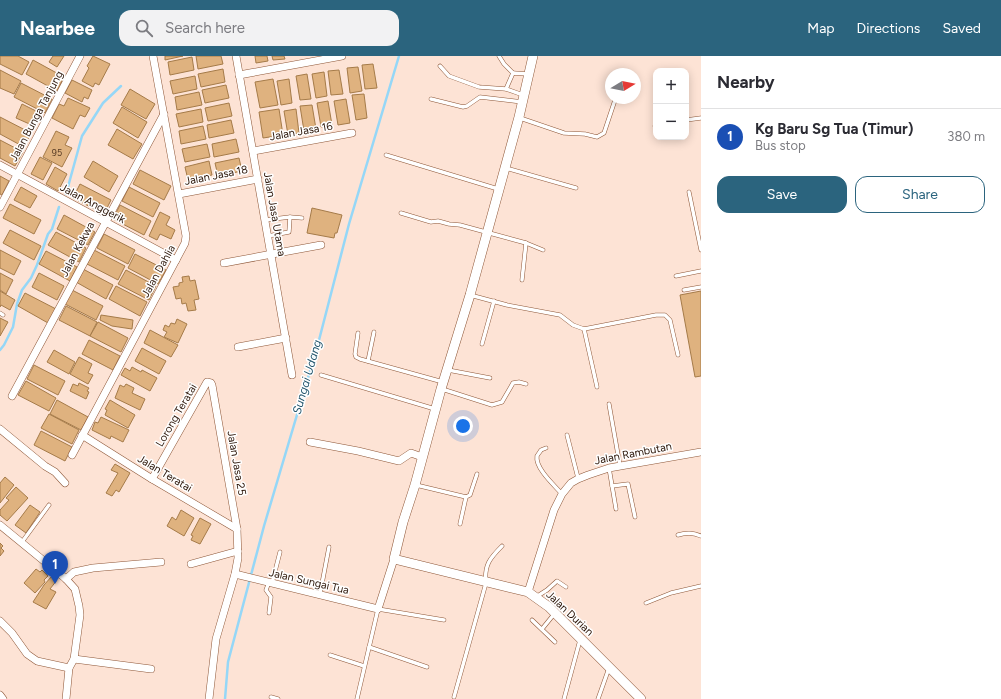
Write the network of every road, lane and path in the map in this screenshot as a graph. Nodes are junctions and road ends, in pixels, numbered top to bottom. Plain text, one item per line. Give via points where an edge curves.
1 (80, 56) edge
2 (153, 56) edge
3 (236, 56) edge
4 (342, 56) edge
5 (500, 56) edge
6 (533, 56) edge
7 (440, 66) dead end
8 (513, 73) junction
9 (240, 75) junction
10 (529, 75) junction
11 (506, 89) junction
12 (523, 99) junction
13 (431, 100) dead end
14 (615, 104) edge
15 (164, 114) junction
16 (519, 117) junction
17 (701, 118) edge
18 (689, 120) edge
19 (352, 133) dead end
20 (253, 151) junction
21 (386, 155) dead end
22 (0, 165) edge
23 (505, 168) junction
24 (18, 174) junction
25 (258, 178) junction
26 (576, 188) dead end
27 (499, 190) junction
28 (689, 192) dead end
29 (179, 194) junction
30 (0, 207) edge
31 (401, 213) dead end
32 (290, 217) junction
33 (302, 218) dead end
34 (265, 220) junction
35 (105, 221) junction
36 (487, 233) junction
37 (268, 236) junction
38 (526, 243) junction
39 (321, 245) dead end
40 (543, 250) dead end
41 (701, 250) edge
42 (271, 253) junction
43 (176, 260) junction
44 (224, 262) dead end
45 (701, 271) edge
46 (676, 276) dead end
47 (522, 280) dead end
48 (701, 287) edge
49 (684, 290) dead end
50 (470, 295) junction
51 (494, 301) junction
52 (584, 329) junction
53 (374, 332) dead end
54 (358, 333) dead end
55 (286, 338) junction
56 (482, 344) dead end
57 (238, 347) dead end
58 (678, 355) dead end
59 (368, 361) junction
60 (447, 370) junction
61 (292, 375) dead end
62 (321, 375) dead end
63 (490, 378) dead end
64 (207, 382) joint
65 (526, 384) dead end
66 (442, 386) junction
67 (597, 387) dead end
68 (12, 396) dead end
69 (609, 404) dead end
70 (435, 409) junction
71 (0, 429) edge
72 (82, 435) junction
73 (567, 435) dead end
74 (310, 442) dead end
75 (546, 448) dead end
76 (701, 452) edge
77 (72, 455) dead end
78 (422, 456) junction
79 (620, 466) junction
80 (609, 468) junction
81 (477, 474) dead end
82 (152, 479) junction
83 (578, 479) junction
84 (66, 483) dead end
85 (415, 485) junction
86 (612, 486) junction
87 (562, 494) junction
88 (466, 497) junction
89 (49, 505) dead end
90 (616, 509) dead end
91 (635, 517) dead end
92 (460, 524) dead end
93 (0, 525) edge
94 (237, 529) junction
95 (678, 535) dead end
96 (701, 536) edge
97 (22, 542) junction
98 (502, 546) dead end
99 (329, 547) dead end
100 (238, 551) junction
101 (280, 552) dead end
102 (394, 559) junction
103 (161, 562) dead end
104 (190, 564) dead end
105 (235, 574) junction
106 (66, 579) junction
107 (268, 582) junction
108 (486, 583) junction
109 (701, 586) edge
110 (566, 587) dead end
111 (320, 594) junction
112 (532, 595) junction
113 (646, 603) dead end
114 (378, 609) junction
115 (269, 613) dead end
116 (555, 613) junction
117 (444, 620) dead end
118 (532, 620) dead end
119 (0, 621) edge
120 (542, 629) junction
121 (581, 638) junction
122 (555, 642) dead end
123 (369, 647) junction
124 (330, 655) dead end
125 (74, 659) junction
126 (364, 666) junction
127 (427, 667) dead end
128 (609, 667) junction
129 (69, 668) junction
130 (151, 669) dead end
131 (0, 695) edge
132 (271, 697) dead end
133 (454, 697) dead end
134 (3, 699) edge
135 (66, 699) edge
136 (209, 699) edge
137 (278, 699) edge
138 (357, 699) edge
139 (564, 699) edge
140 (598, 699) edge
141 (641, 699) edge

1 - 24 street, Jalan Bunga Tanjung
2 - 15 street, Jalan Dahlia
3 - 9 street, Jalan Jasa Utama
4 - 9 street
5 - 8 lane
6 - 10 street
7 - 11 lane via 449,76 479,87
8 - 10 lane
8 - 11 lane
9 - 20 street, Jalan Jasa Utama
10 - 12 street
11 - 12 lane
12 - 13 lane via 486,96 463,107
12 - 16 street
14 - 16 lane via 604,133 597,137 564,133
15 - 29 street, Jalan Dahlia
15 - 35 street, Jalan Kekwa
16 - 23 street
17 - 18 lane
19 - 20 street, Jalan Jasa 16
20 - 25 street, Jalan Jasa Utama
21 - 27 lane
22 - 24 street, Jalan Anggerik
23 - 26 lane
23 - 27 street
24 - 30 street, Jalan Bunga Tanjung
24 - 35 street, Jalan Anggerik
25 - 29 street, Jalan Jasa 18
25 - 34 street, Jalan Jasa Utama
27 - 36 street
28 - 41 lane
29 - 43 street, Jalan Dahlia via 186,243
31 - 36 lane
32 - 33 lane
32 - 34 lane
32 - 37 lane via 289,232
34 - 37 street, Jalan Jasa Utama
35 - 43 street, Jalan Anggerik
35 - 68 street, Jalan Kekwa
36 - 38 lane
36 - 50 street
37 - 42 street, Jalan Jasa Utama
38 - 40 lane
38 - 47 lane
39 - 42 street
42 - 44 street
42 - 55 street, Jalan Jasa Utama
43 - 72 street, Jalan Dahlia
45 - 46 lane
48 - 49 lane
50 - 51 lane
50 - 60 street
51 - 52 lane via 560,315 573,325
51 - 56 lane
52 - 58 lane via 665,315 670,320
52 - 67 lane
53 - 59 lane
54 - 59 lane via 355,354 360,359
55 - 57 street
55 - 61 street, Jalan Jasa Utama
59 - 66 lane
60 - 63 lane
60 - 66 street
62 - 70 lane
64 - 82 street, Lorong Teratai
64 - 94 street, Jalan Jasa 25 via 211,382 212,385
65 - 66 lane via 513,383 502,402 492,405
66 - 70 street
69 - 79 lane
70 - 78 street
71 - 84 street
72 - 77 street, Jalan Dahlia
72 - 82 street, Jalan Teratai
73 - 83 lane
74 - 78 street via 398,461 411,453
75 - 87 lane via 540,450 538,456 540,469
76 - 79 street, Jalan Rambutan
78 - 85 street
79 - 80 street, Jalan Rambutan
80 - 83 street, Jalan Rambutan
80 - 86 lane
81 - 88 lane via 470,495
82 - 94 street, Jalan Teratai
83 - 87 street, Jalan Rambutan
85 - 88 lane
85 - 102 street
86 - 90 lane
86 - 91 lane via 628,484
87 - 112 street, Jalan Rambutan via 554,510
88 - 92 lane
89 - 97 lane
93 - 97 street
94 - 100 street, Jalan Jasa 25
95 - 96 lane via 692,533
97 - 106 street
98 - 108 lane via 490,558 485,571
99 - 111 lane
100 - 104 street
100 - 105 street, Jalan Jasa 25
101 - 107 lane
102 - 108 street, Jalan Durian
102 - 114 street
103 - 106 street via 93,568 74,572
105 - 107 street, Jalan Sungai Tua
105 - 136 street, Jalan Jasa 25 via 216,639
106 - 125 street via 75,589 80,615
107 - 111 street, Jalan Sungai Tua
107 - 115 lane via 266,590 271,598
108 - 112 street, Jalan Durian
108 - 133 lane
109 - 113 lane via 671,592
110 - 112 lane via 558,582 547,590
111 - 114 street, Jalan Sungai Tua
112 - 116 street, Jalan Durian
114 - 117 lane
114 - 123 lane
116 - 120 lane
116 - 121 street, Jalan Durian
118 - 120 lane
119 - 129 street via 32,658
120 - 122 lane
121 - 128 street, Jalan Durian
121 - 139 lane
123 - 126 lane
123 - 127 lane
124 - 126 lane
125 - 129 street
125 - 130 street
126 - 138 lane
128 - 140 lane
128 - 141 street, Jalan Durian
129 - 135 street
131 - 134 street
132 - 137 lane

